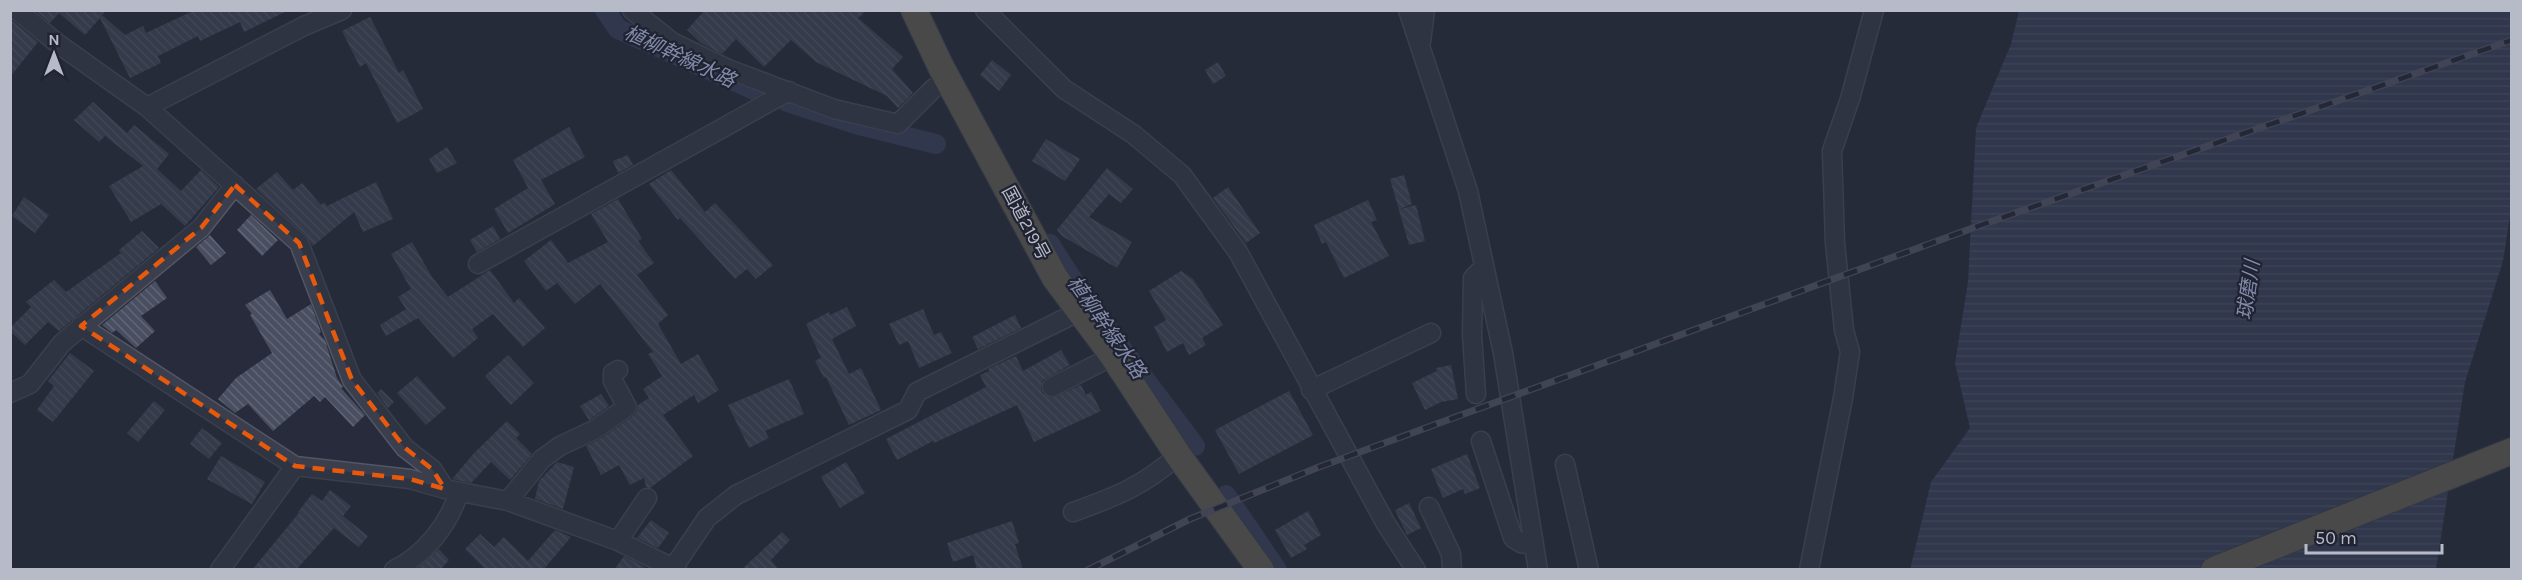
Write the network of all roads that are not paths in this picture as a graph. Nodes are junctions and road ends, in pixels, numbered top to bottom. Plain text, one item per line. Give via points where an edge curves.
1 (17, 10) edge
2 (342, 10) edge
3 (632, 10) edge
4 (914, 10) edge
5 (985, 10) edge
6 (1408, 10) edge
7 (1425, 10) edge
8 (1874, 10) edge
9 (1420, 46) junction
10 (948, 80) junction
11 (789, 91) junction
12 (147, 107) junction
13 (235, 185) junction
14 (478, 264) dead end
15 (1484, 267) junction
16 (1080, 311) junction
17 (81, 326) junction
18 (1431, 333) dead end
19 (1113, 356) junction
20 (618, 370) dead end
21 (1052, 387) dead end
22 (1311, 390) junction
23 (10, 393) edge
24 (1476, 394) dead end
25 (1481, 441) dead end
26 (2511, 451) edge
27 (1178, 456) junction
28 (1565, 464) dead end
29 (295, 466) junction
30 (452, 490) junction
31 (647, 498) dead end
32 (508, 501) junction
33 (1429, 507) dead end
34 (1073, 512) dead end
35 (618, 541) junction
36 (1534, 545) junction
37 (652, 565) edge
38 (400, 568) edge
39 (675, 569) edge
40 (220, 570) edge
41 (1261, 570) edge
42 (1416, 570) edge
43 (1452, 570) edge
44 (1538, 570) edge
45 (1589, 570) edge
46 (1809, 570) edge
47 (2214, 570) edge

1 - 12 street
2 - 12 street
3 - 11 street via 672,42 728,69
4 - 10 highway, 国道219号
5 - 22 street via 1064,89 1133,134 1182,175 1238,252
6 - 9 street
7 - 9 street
8 - 46 street via 1832,151 1835,243 1850,352
9 - 15 street via 1468,191
10 - 11 street via 934,88 898,124 834,109
10 - 16 highway, 国道219号 via 1055,278
11 - 14 street
12 - 13 street
13 - 17 street via 201,228
13 - 30 street via 299,243 352,380 405,448
15 - 24 street via 1473,278
15 - 36 street via 1503,353
16 - 19 highway, 国道219号
16 - 39 street via 917,392 908,410 736,495 707,518
17 - 23 street via 62,343 30,384
17 - 29 street
18 - 22 street
19 - 21 street
19 - 27 highway, 国道219号
20 - 32 street via 613,373 613,381 627,407 542,459
22 - 42 street
25 - 36 street via 1514,538
26 - 47 highway
27 - 34 street via 1129,491
27 - 41 highway, 国道219号
28 - 45 street
29 - 30 street via 410,479
29 - 40 street
30 - 32 street
30 - 38 street via 455,505 440,530
31 - 35 street
32 - 35 street
33 - 43 street via 1451,554
35 - 37 street
36 - 44 street
37 - 39 street

